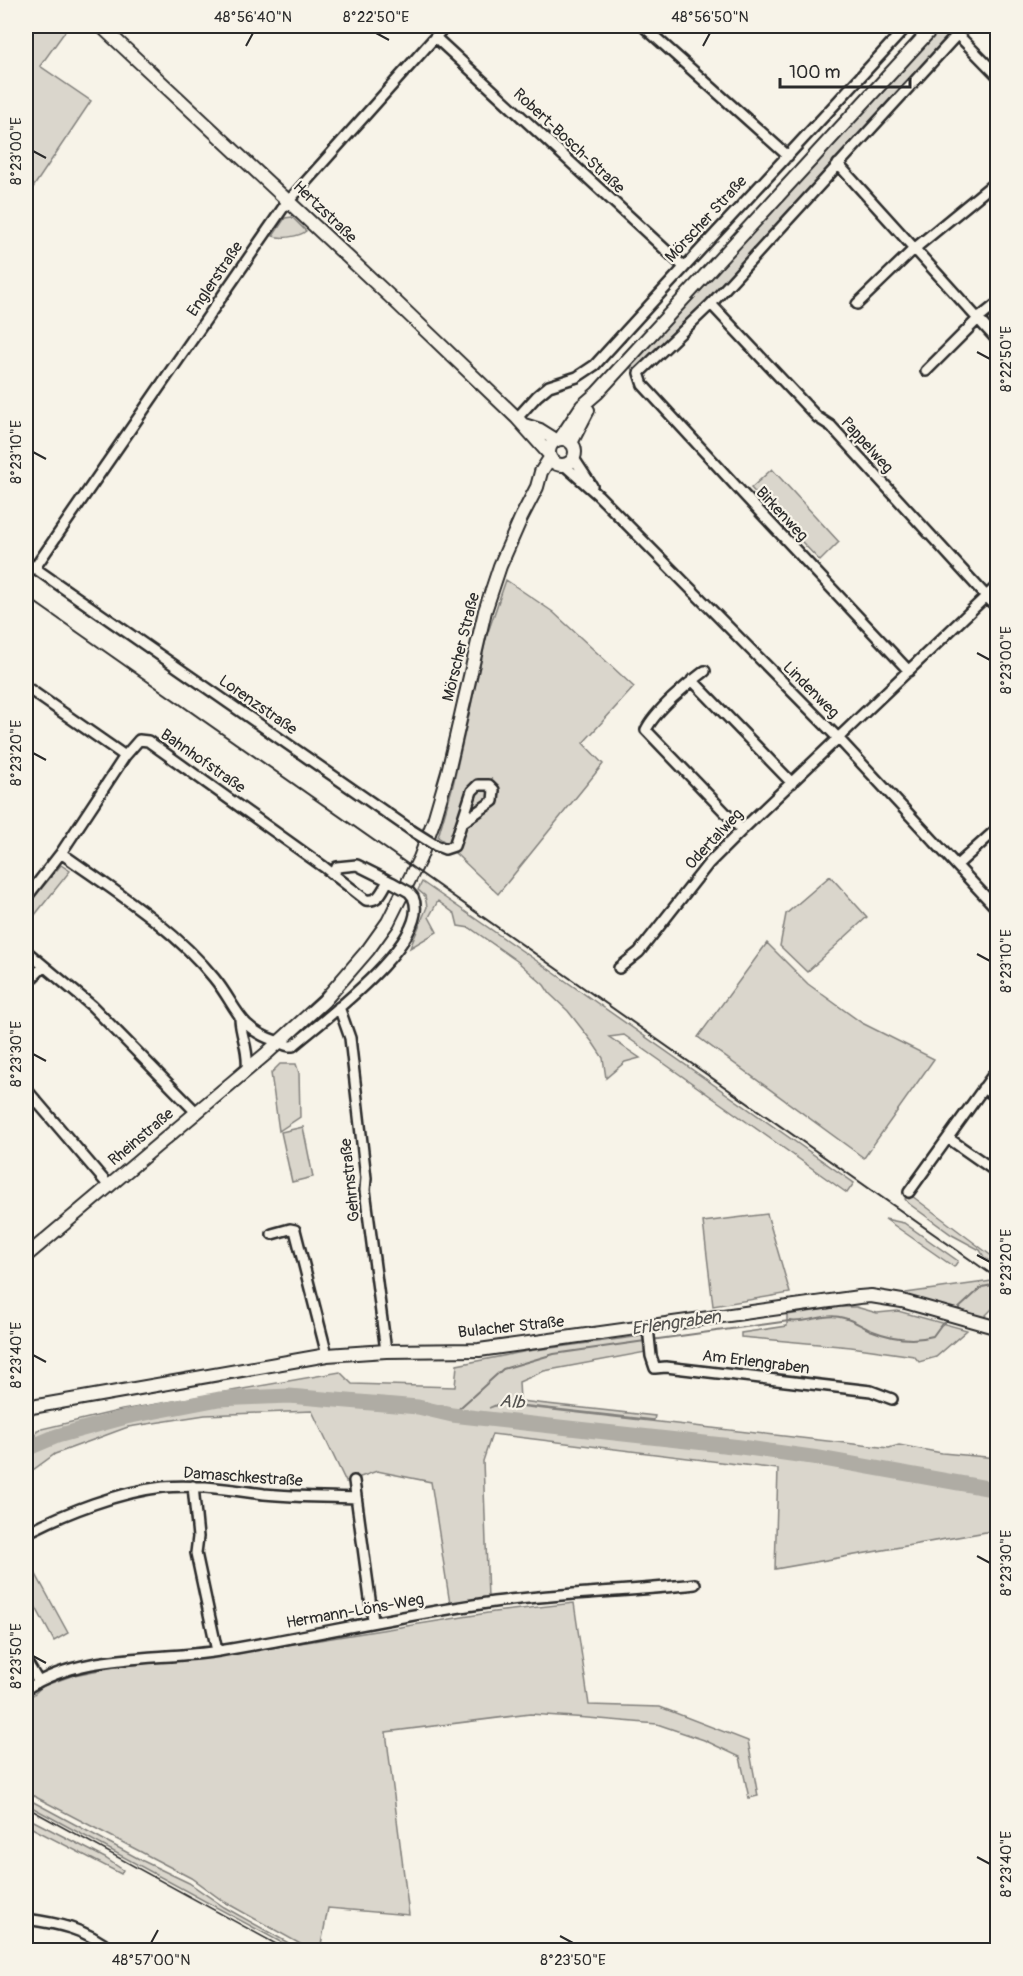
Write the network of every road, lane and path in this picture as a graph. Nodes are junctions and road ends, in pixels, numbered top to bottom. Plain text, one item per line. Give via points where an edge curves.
1 (101, 26) edge
2 (445, 26) edge
3 (643, 26) edge
4 (907, 26) edge
5 (934, 26) edge
6 (965, 26) edge
7 (957, 34) junction
8 (435, 37) junction
9 (998, 76) edge
10 (788, 156) junction
11 (838, 164) junction
12 (998, 180) edge
13 (289, 200) junction
14 (914, 249) junction
15 (684, 266) junction
16 (998, 303) edge
17 (711, 304) junction
18 (857, 304) dead end
19 (978, 319) junction
20 (998, 341) edge
21 (926, 371) dead end
22 (521, 422) junction
23 (562, 441) junction
24 (559, 460) junction
25 (26, 562) edge
26 (34, 569) junction
27 (998, 585) edge
28 (985, 597) junction
29 (998, 609) edge
30 (705, 671) dead end
31 (909, 671) junction
32 (692, 680) junction
33 (26, 687) edge
34 (838, 738) junction
35 (125, 756) junction
36 (792, 783) junction
37 (434, 820) joint
38 (463, 822) dead end
39 (998, 828) edge
40 (742, 830) junction
41 (61, 853) junction
42 (957, 865) junction
43 (334, 875) junction
44 (390, 882) junction
45 (26, 897) edge
46 (998, 910) edge
47 (26, 951) edge
48 (44, 966) junction
49 (620, 968) dead end
50 (26, 984) edge
51 (339, 1007) junction
52 (240, 1018) junction
53 (279, 1042) junction
54 (998, 1068) edge
55 (247, 1069) junction
56 (983, 1088) junction
57 (26, 1089) edge
58 (998, 1098) edge
59 (196, 1112) junction
60 (948, 1138) junction
61 (998, 1173) edge
62 (109, 1186) junction
63 (909, 1192) dead end
64 (272, 1234) dead end
65 (26, 1256) edge
66 (998, 1328) edge
67 (648, 1332) junction
68 (386, 1351) junction
69 (327, 1355) junction
70 (892, 1399) dead end
71 (26, 1408) edge
72 (354, 1481) dead end
73 (193, 1486) junction
74 (356, 1498) junction
75 (28, 1532) dead end
76 (694, 1584) dead end
77 (373, 1621) junction
78 (217, 1651) junction
79 (26, 1661) edge
80 (38, 1681) junction
81 (26, 1689) edge
82 (26, 1919) edge
83 (111, 1950) edge

1 - 13 street, Hertzstraße
2 - 8 street, Englerstraße
3 - 10 street
4 - 10 street, Mörscher Straße
5 - 23 street via 582,406
6 - 7 street
7 - 9 street
7 - 11 street
8 - 13 street, Englerstraße
8 - 15 street, Robert-Bosch-Straße
10 - 15 street, Mörscher Straße
11 - 14 street
11 - 17 street
12 - 14 street
13 - 22 street, Hertzstraße
13 - 26 street, Englerstraße
14 - 18 street
14 - 19 street
15 - 22 street, Mörscher Straße via 595,365 542,391
16 - 19 street
17 - 28 street, Pappelweg via 817,417 831,426
17 - 31 street, Birkenweg via 639,374 644,385
19 - 20 street
19 - 21 street
22 - 23 street, Hertzstraße
22 - 24 street, Hertzstraße
23 - 24 street, Mörscher Straße via 550,446
23 - 24 street via 574,450
24 - 34 street, Lindenweg
24 - 37 street, Mörscher Straße via 541,472 500,566 485,611
25 - 26 street, Lorenzstraße
26 - 38 street, Lorenzstraße, bridge via 435,845 445,849 454,846
27 - 28 street, Odertalweg
28 - 29 street, Pappelweg
28 - 31 street, Odertalweg
30 - 32 street
31 - 34 street, Odertalweg
32 - 36 street
32 - 40 street via 650,721 646,730
33 - 35 street
34 - 36 street, Odertalweg
34 - 42 street, Lindenweg
35 - 41 street
35 - 43 street, Bahnhofstraße via 139,740 148,741
36 - 40 street, Odertalweg
37 - 53 street, Rheinstraße via 388,922 368,951
39 - 42 street
40 - 49 street, Odertalweg via 709,863 639,952
41 - 45 street
41 - 52 street via 183,944 214,978
42 - 46 street, Lindenweg
43 - 44 street via 337,867 357,865
43 - 44 street, Bahnhofstraße via 372,901
44 - 51 street, Rheinstraße, bridge via 409,892 415,905 406,939
47 - 48 street
48 - 50 street
48 - 59 street via 92,1006
51 - 53 street, Rheinstraße via 293,1046
51 - 68 street, Gehrnstraße via 350,1038
52 - 53 street via 260,1036
52 - 55 street
53 - 55 street, Rheinstraße
54 - 56 street
55 - 59 street, Rheinstraße
56 - 58 street
56 - 60 street
57 - 62 street
59 - 62 street, Rheinstraße
60 - 61 street
60 - 63 street
62 - 65 street, Rheinstraße
64 - 69 street via 295,1230
66 - 67 street, Bulacher Straße via 871,1296
67 - 68 street, Bulacher Straße via 480,1350
67 - 70 street, Am Erlengraben via 655,1368 871,1391
68 - 69 street, Bulacher Straße
69 - 71 street, Bulacher Straße
72 - 74 street
73 - 74 street, Damaschkestraße
73 - 75 street, Damaschkestraße via 132,1493 84,1507
73 - 78 street via 196,1553
74 - 77 street
76 - 77 street, Hermann-Löns-Weg via 490,1602
77 - 78 street, Hermann-Löns-Weg
78 - 80 street, Hermann-Löns-Weg via 101,1662
79 - 80 street
80 - 81 street, Hermann-Löns-Weg
82 - 83 street via 58,1923 87,1934

